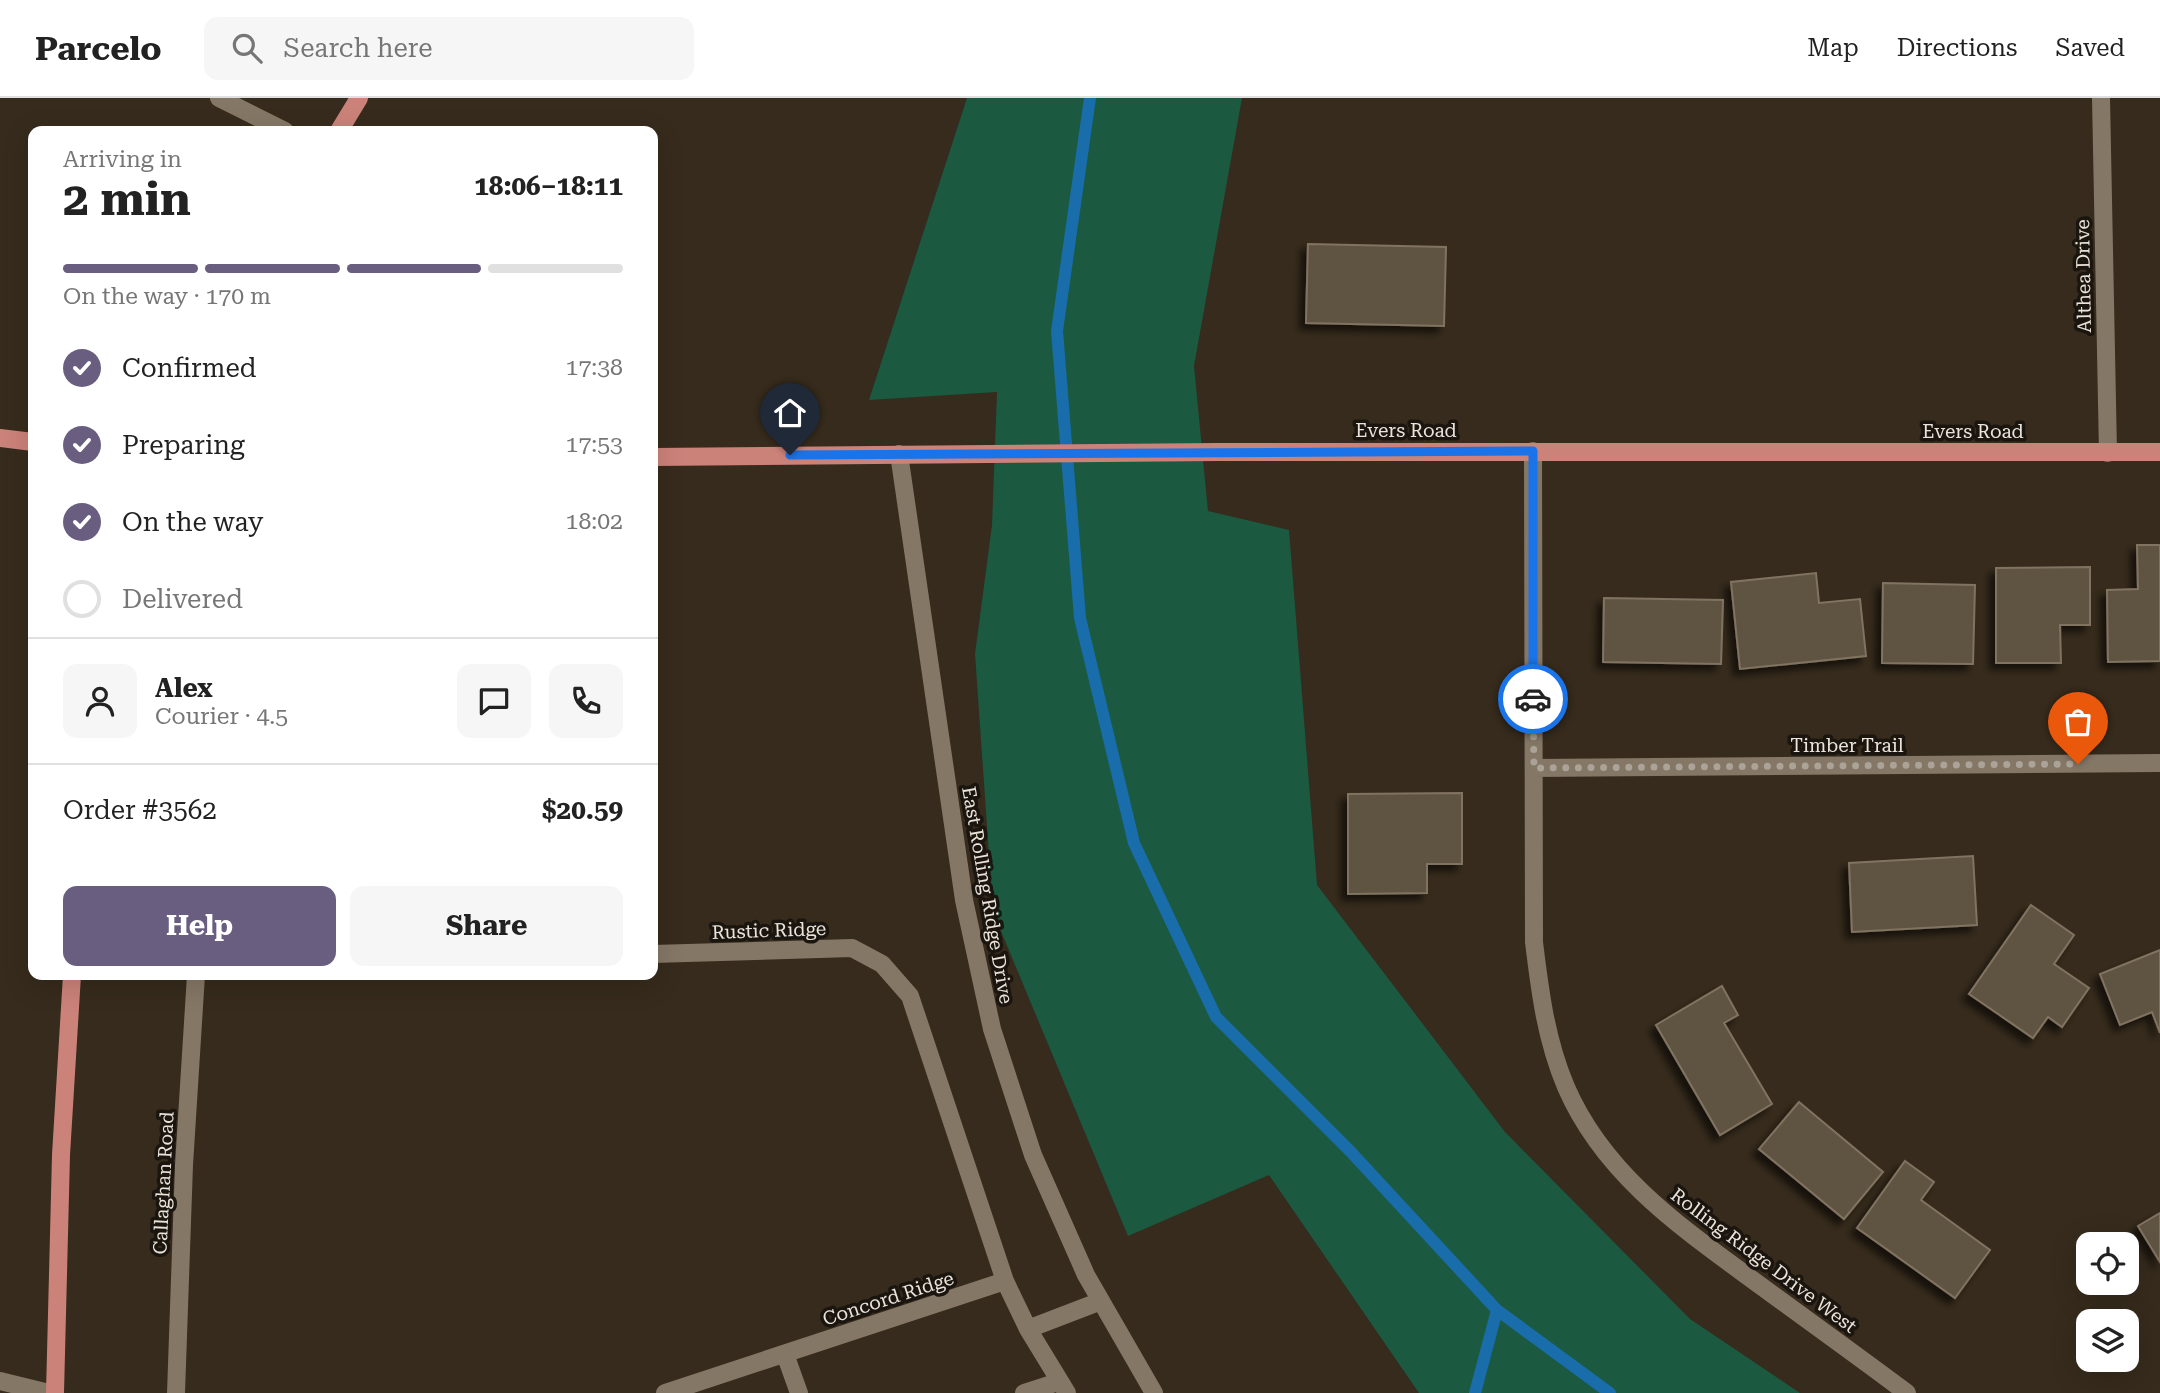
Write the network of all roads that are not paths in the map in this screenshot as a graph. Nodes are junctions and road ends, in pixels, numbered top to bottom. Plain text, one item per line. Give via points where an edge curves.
1 (219, 98) edge
2 (359, 98) edge
3 (2101, 98) edge
4 (275, 126) edge
5 (342, 126) edge
6 (0, 438) edge
7 (28, 441) edge
8 (1533, 451) junction
9 (2160, 452) edge
10 (2108, 453) junction
11 (900, 454) junction
12 (658, 457) edge
13 (2160, 763) edge
14 (1534, 768) junction
15 (658, 954) edge
16 (72, 980) edge
17 (197, 980) edge
18 (1005, 1281) junction
19 (1101, 1301) junction
20 (1028, 1329) junction
21 (785, 1354) junction
22 (0, 1381) edge
23 (1063, 1387) edge
24 (49, 1393) edge
25 (55, 1393) edge
26 (176, 1393) edge
27 (665, 1393) edge
28 (799, 1393) edge
29 (1024, 1393) edge
30 (1154, 1393) edge
31 (1908, 1393) edge

1 - 4 street
2 - 5 main road
3 - 10 street, Althea Drive
6 - 7 main road
8 - 10 main road, Evers Road
8 - 11 main road, Evers Road
8 - 14 street, Rolling Ridge Drive West
9 - 10 main road, Evers Road
11 - 12 main road, Evers Road
11 - 19 street, East Rolling Ridge Drive via 964,900 992,1029 1032,1155
13 - 14 street, Timber Trail
14 - 31 street, Rolling Ridge Drive West via 1534,942 1543,1016 1566,1086 1583,1119 1627,1179 1673,1222
15 - 18 street, Rustic Ridge via 852,948 882,964 910,996
16 - 25 main road via 61,1155
17 - 26 street, Callaghan Road
18 - 20 street
18 - 21 street, Concord Ridge
19 - 20 street
19 - 30 street, East Rolling Ridge Drive
20 - 23 street
21 - 27 street, Concord Ridge
21 - 28 street
22 - 24 street
23 - 29 street

